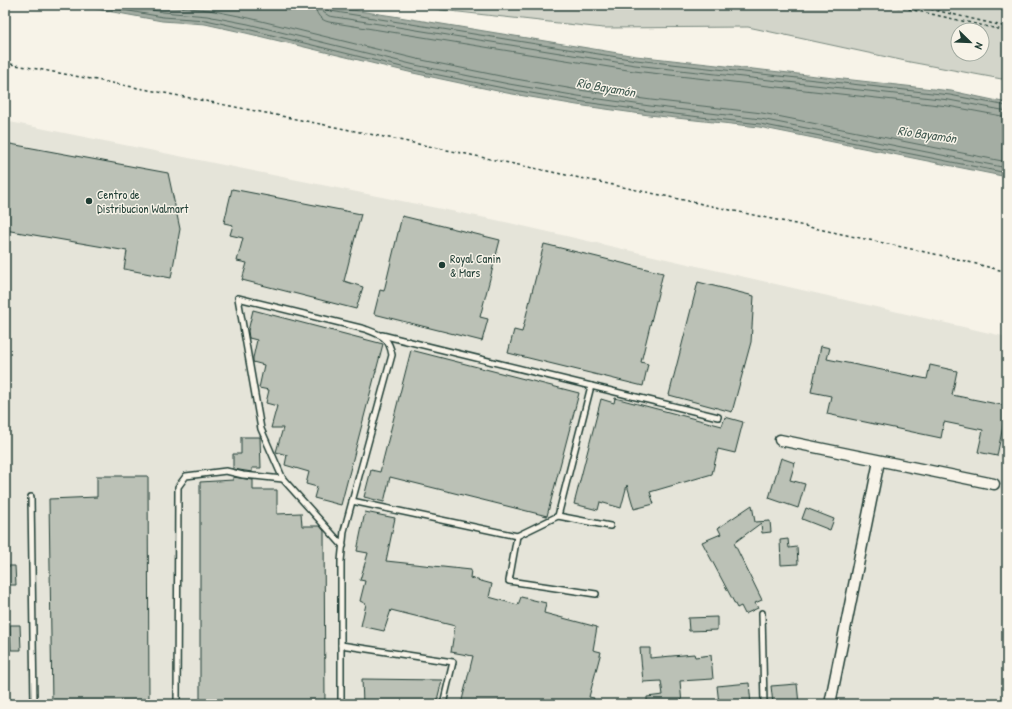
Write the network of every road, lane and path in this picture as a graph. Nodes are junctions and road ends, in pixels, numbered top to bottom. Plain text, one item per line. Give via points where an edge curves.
1 (891, 5) edge
2 (913, 5) edge
3 (1007, 27) edge
4 (1007, 31) edge
5 (5, 63) edge
6 (1007, 272) edge
7 (382, 335) junction
8 (591, 386) junction
9 (718, 417) dead end
10 (780, 440) dead end
11 (879, 461) junction
12 (283, 479) junction
13 (994, 484) dead end
14 (31, 497) dead end
15 (352, 501) junction
16 (558, 516) junction
17 (610, 526) dead end
18 (517, 536) junction
19 (342, 546) junction
20 (596, 594) dead end
21 (762, 614) dead end
22 (341, 645) junction
23 (34, 704) edge
24 (177, 704) edge
25 (341, 704) edge
26 (443, 704) edge
27 (764, 704) edge
28 (830, 704) edge

1 - 4 path
2 - 3 path
5 - 6 path via 459,152
7 - 8 lane
7 - 12 lane via 238,298 261,429
7 - 15 lane via 390,345 392,355
8 - 9 lane
8 - 16 lane
10 - 11 street
11 - 13 street
11 - 28 street
12 - 19 lane
12 - 24 lane via 226,471 186,476 178,487
14 - 23 lane
15 - 18 lane
15 - 19 lane
16 - 17 lane
16 - 18 lane
18 - 20 lane via 509,581
19 - 22 lane
21 - 27 lane
22 - 25 lane
22 - 26 lane via 454,662

